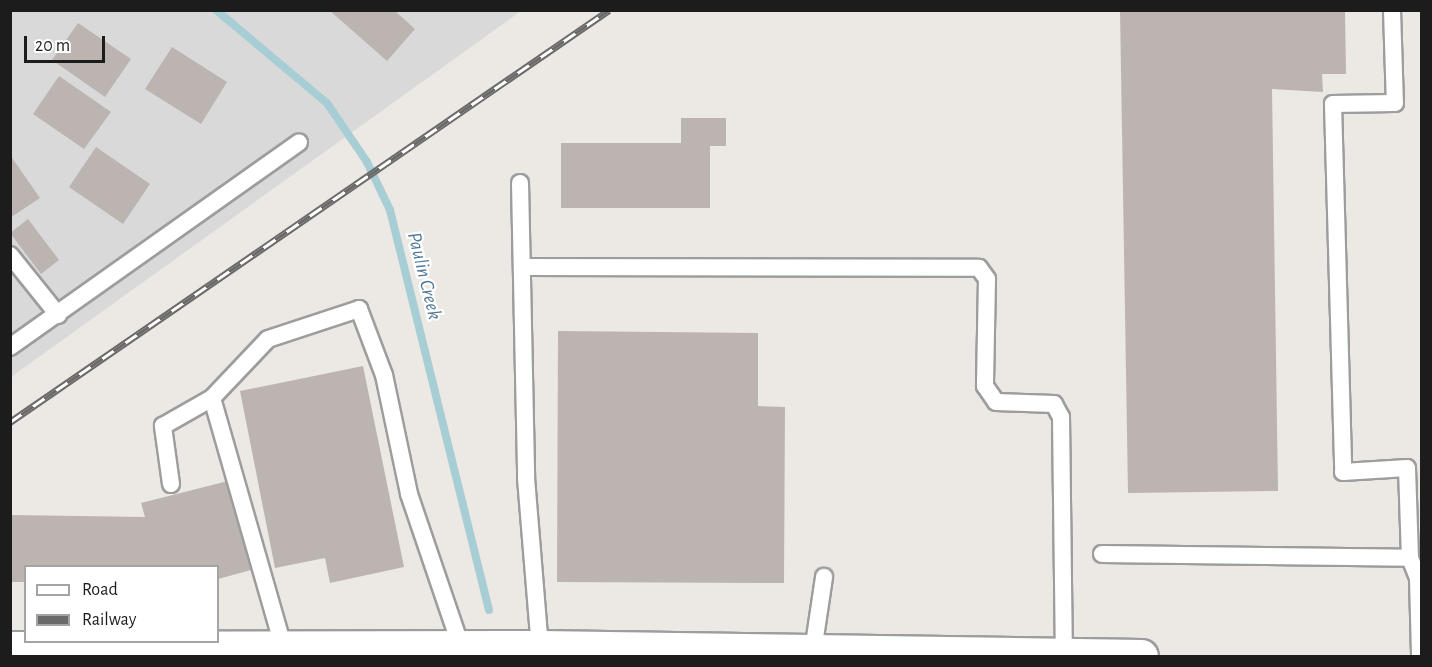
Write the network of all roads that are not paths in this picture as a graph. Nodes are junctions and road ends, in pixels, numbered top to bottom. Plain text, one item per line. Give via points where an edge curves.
1 (1392, 10) edge
2 (299, 142) dead end
3 (520, 183) dead end
4 (10, 255) edge
5 (522, 267) junction
6 (58, 315) junction
7 (10, 348) edge
8 (212, 398) junction
9 (171, 484) dead end
10 (1102, 554) dead end
11 (1410, 558) junction
12 (824, 577) dead end
13 (461, 647) junction
14 (540, 647) junction
15 (10, 648) edge
16 (284, 649) junction
17 (813, 651) junction
18 (373, 653) edge
19 (1064, 656) edge
20 (1105, 656) edge
21 (1141, 657) edge
22 (1420, 657) edge

1 - 11 lane via 1395,103 1333,104 1343,472 1407,468
2 - 6 lane
3 - 5 lane
4 - 6 lane
5 - 14 lane via 526,478
5 - 19 lane via 979,268 987,279 985,387 996,402 1053,404 1061,417
6 - 7 lane
8 - 9 lane via 164,426
8 - 13 lane via 268,339 359,309 384,375 408,494
8 - 16 lane
10 - 11 lane
11 - 22 lane via 1418,578
12 - 17 lane
13 - 14 street
13 - 18 street
14 - 17 street
15 - 16 street
16 - 18 street
17 - 19 street
19 - 20 street
20 - 21 street

